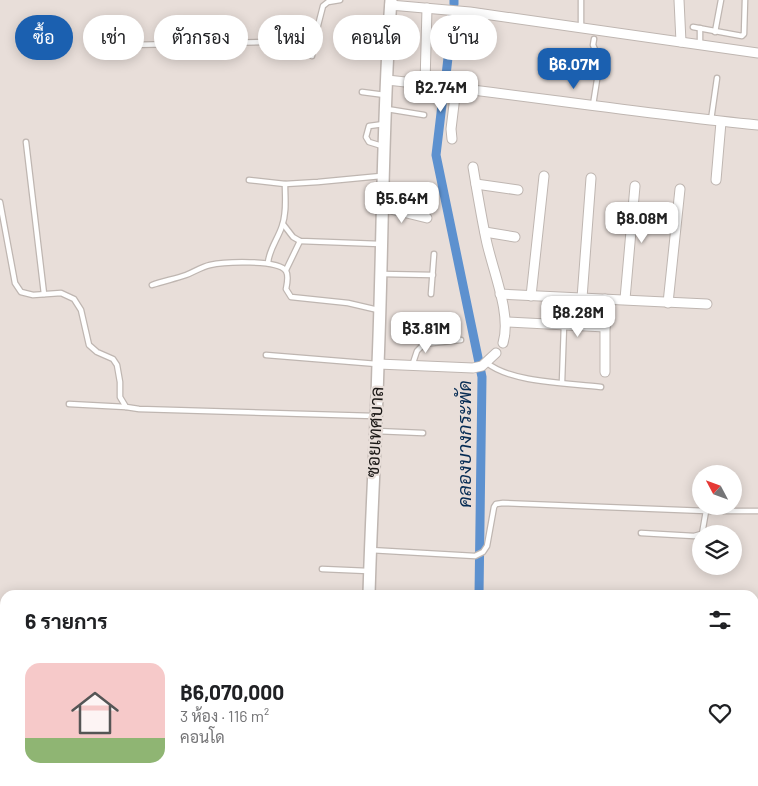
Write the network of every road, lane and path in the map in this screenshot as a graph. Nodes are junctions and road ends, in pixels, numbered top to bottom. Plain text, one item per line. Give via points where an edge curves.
1 (340, 0) edge
2 (581, 0) edge
3 (679, 0) edge
4 (721, 0) edge
5 (745, 0) edge
6 (391, 2) edge
7 (427, 8) junction
8 (321, 15) edge
9 (693, 27) dead end
10 (581, 28) junction
11 (700, 28) junction
12 (714, 32) junction
13 (594, 39) dead end
14 (258, 42) edge
15 (681, 42) junction
16 (144, 45) edge
17 (700, 46) junction
18 (758, 53) edge
19 (717, 78) dead end
20 (387, 80) junction
21 (425, 84) junction
22 (456, 88) junction
23 (362, 92) dead end
24 (386, 95) junction
25 (593, 105) junction
26 (386, 109) junction
27 (424, 115) dead end
28 (716, 121) junction
29 (385, 124) junction
30 (758, 126) edge
31 (452, 139) dead end
32 (26, 142) dead end
33 (384, 147) junction
34 (473, 167) dead end
35 (383, 176) junction
36 (544, 176) dead end
37 (592, 178) dead end
38 (249, 180) dead end
39 (716, 180) dead end
40 (285, 184) junction
41 (476, 184) junction
42 (635, 186) dead end
43 (518, 190) dead end
44 (680, 190) dead end
45 (0, 202) edge
46 (382, 207) junction
47 (427, 218) dead end
48 (283, 224) junction
49 (485, 232) junction
50 (515, 237) dead end
51 (300, 240) junction
52 (381, 244) junction
53 (434, 254) dead end
54 (268, 263) junction
55 (286, 270) junction
56 (380, 274) junction
57 (433, 275) junction
58 (152, 285) dead end
59 (44, 294) junction
60 (431, 294) dead end
61 (500, 294) junction
62 (531, 296) junction
63 (582, 298) junction
64 (626, 299) junction
65 (605, 300) junction
66 (668, 303) junction
67 (707, 304) dead end
68 (380, 310) junction
69 (506, 322) junction
70 (564, 325) junction
71 (605, 327) junction
72 (461, 340) dead end
73 (504, 343) dead end
74 (496, 353) dead end
75 (266, 355) dead end
76 (378, 364) junction
77 (412, 366) junction
78 (481, 366) junction
79 (605, 372) dead end
80 (562, 382) junction
81 (601, 386) dead end
82 (69, 404) dead end
83 (126, 407) junction
84 (376, 416) junction
85 (375, 431) junction
86 (423, 433) dead end
87 (692, 511) edge
88 (742, 511) edge
89 (758, 511) edge
90 (641, 533) dead end
91 (692, 536) edge
92 (370, 550) junction
93 (322, 569) dead end
94 (370, 571) junction
95 (369, 590) edge

1 - 8 lane via 328,2
2 - 10 lane
3 - 15 street
4 - 12 lane
5 - 12 lane via 744,34 740,37
6 - 7 street
6 - 20 street, ซอยเทศบาล
7 - 10 street
7 - 21 street
9 - 11 lane
10 - 15 street
11 - 12 lane
11 - 17 lane
13 - 25 lane via 593,45 600,61
14 - 16 lane
15 - 17 street
17 - 18 street
19 - 28 lane
20 - 21 street
20 - 24 street, ซอยเทศบาล
21 - 22 street
22 - 25 street
22 - 31 street
23 - 24 lane
24 - 26 street, ซอยเทศบาล
25 - 28 street
26 - 27 lane
26 - 29 street, ซอยเทศบาล
28 - 30 street
28 - 39 street
29 - 33 street, ซอยเทศบาล
29 - 33 lane via 369,126 366,137 369,142
32 - 59 lane
33 - 35 street, ซอยเทศบาล
34 - 41 street
35 - 40 lane
35 - 46 street, ซอยเทศบาล
36 - 62 street
37 - 63 street
38 - 40 lane
40 - 48 lane
41 - 43 street
41 - 49 street
42 - 64 street
44 - 66 street
45 - 59 lane via 15,283 21,292
46 - 47 street
46 - 52 street, ซอยเทศบาล
48 - 51 lane via 293,237
48 - 54 lane
49 - 50 street
49 - 61 street
51 - 52 lane
51 - 55 lane
52 - 56 street, ซอยเทศบาล
53 - 57 lane
54 - 55 lane
54 - 58 lane via 213,264
55 - 68 lane via 286,289 291,297
56 - 57 lane
56 - 68 street, ซอยเทศบาล
57 - 60 lane
59 - 83 lane via 61,293 74,299 81,310 89,345 113,359 117,365 120,397
61 - 62 street
61 - 69 street
62 - 63 street
63 - 65 street
64 - 65 street
64 - 66 street
65 - 71 street
66 - 67 street
68 - 76 street, ซอยเทศบาล
69 - 70 street
69 - 73 street
70 - 71 street
70 - 80 lane
71 - 79 street
72 - 77 lane via 424,344 417,351
74 - 78 street
75 - 76 lane
76 - 77 street
76 - 84 street, ซอยเทศบาล
77 - 78 street
78 - 80 lane via 535,380
80 - 81 lane
82 - 83 lane
83 - 84 lane
84 - 85 street, ซอยเทศบาล
85 - 86 lane
85 - 92 street, ซอยเทศบาล
87 - 92 lane via 496,504 487,546 475,556
88 - 89 lane
90 - 91 lane
92 - 94 street, ซอยเทศบาล
93 - 94 lane
94 - 95 street, ซอยเทศบาล

